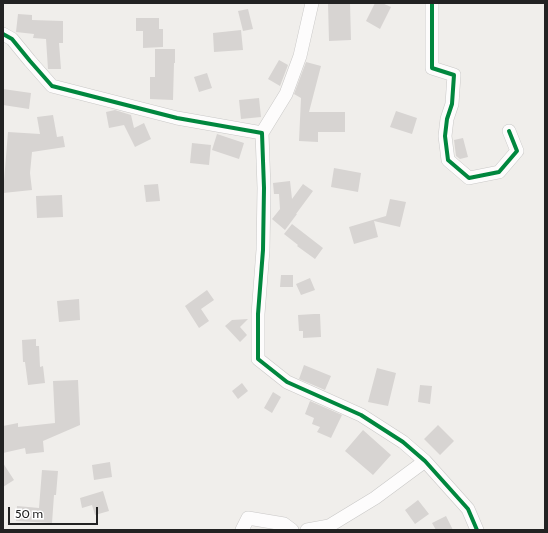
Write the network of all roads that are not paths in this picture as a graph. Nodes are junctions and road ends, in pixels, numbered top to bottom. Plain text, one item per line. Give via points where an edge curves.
1 (312, 3) edge
2 (432, 3) edge
3 (3, 34) edge
4 (510, 131) dead end
5 (262, 133) junction
6 (425, 461) junction
7 (242, 530) edge
8 (292, 530) edge
9 (308, 530) edge
10 (477, 530) edge

1 - 5 street via 300,56 286,94
2 - 4 street via 432,68 454,75 452,104 445,136 448,160 469,178 499,172 517,151
3 - 5 street via 12,39 52,86 176,118
5 - 6 street via 263,250 258,314 258,359 287,382 361,415 403,442
6 - 9 street via 375,498 329,526
6 - 10 street via 468,509
7 - 8 street via 248,518 284,524

